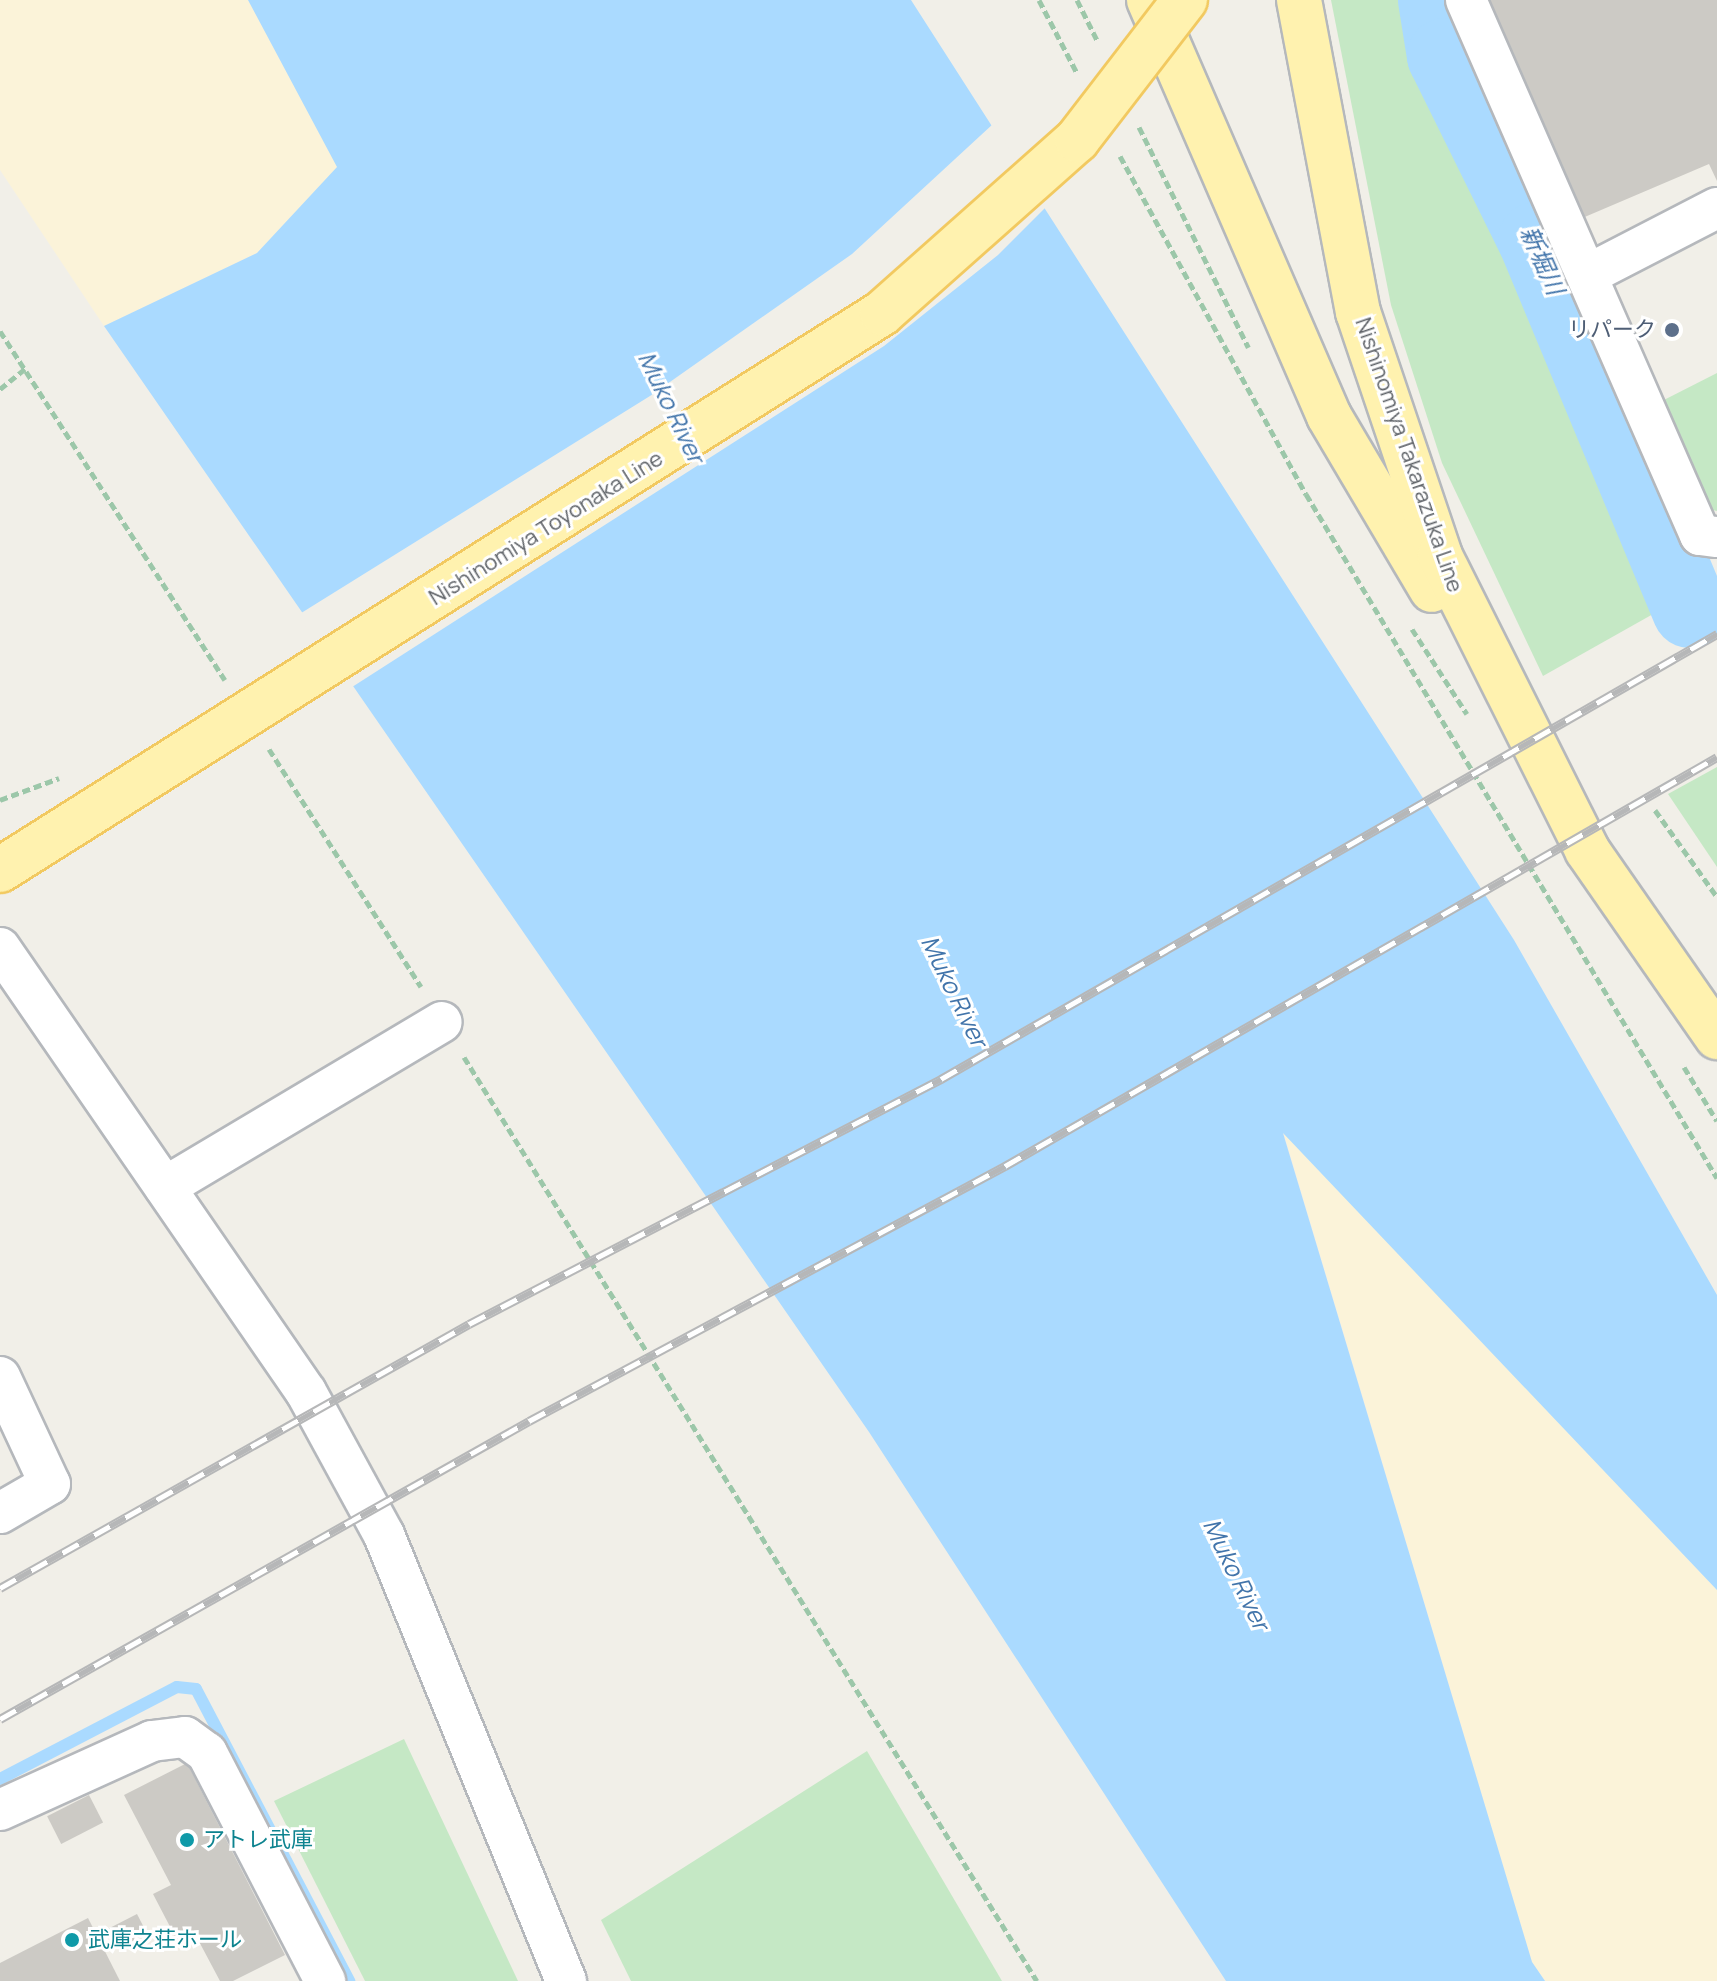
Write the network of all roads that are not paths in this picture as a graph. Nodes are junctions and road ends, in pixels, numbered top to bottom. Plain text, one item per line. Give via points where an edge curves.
1 (1149, 0) edge
2 (1185, 0) edge
3 (1299, 0) edge
4 (1466, 0) edge
5 (1717, 208) edge
6 (1587, 275) junction
7 (1717, 537) edge
8 (1587, 850) junction
9 (0, 870) edge
10 (0, 948) edge
11 (442, 1022) road end
12 (1717, 1037) edge
13 (165, 1187) junction
14 (0, 1377) edge
15 (0, 1513) edge
16 (0, 1810) edge
17 (325, 1981) edge
18 (566, 1981) edge

1 - 8 main road via 1329,416
2 - 9 main road, Nishinomiya Toyonaka Line, bridge via 1077,140 882,313
3 - 8 main road, Nishinomiya Takarazuka Line via 1358,312 1390,415 1467,616
4 - 6 street
5 - 6 street
6 - 7 street via 1700,535
8 - 12 main road, Nishinomiya Takarazuka Line
10 - 13 street
11 - 13 street
13 - 18 street via 306,1392 384,1535
14 - 15 street via 50,1484
16 - 17 street via 152,1741 185,1737 207,1753

